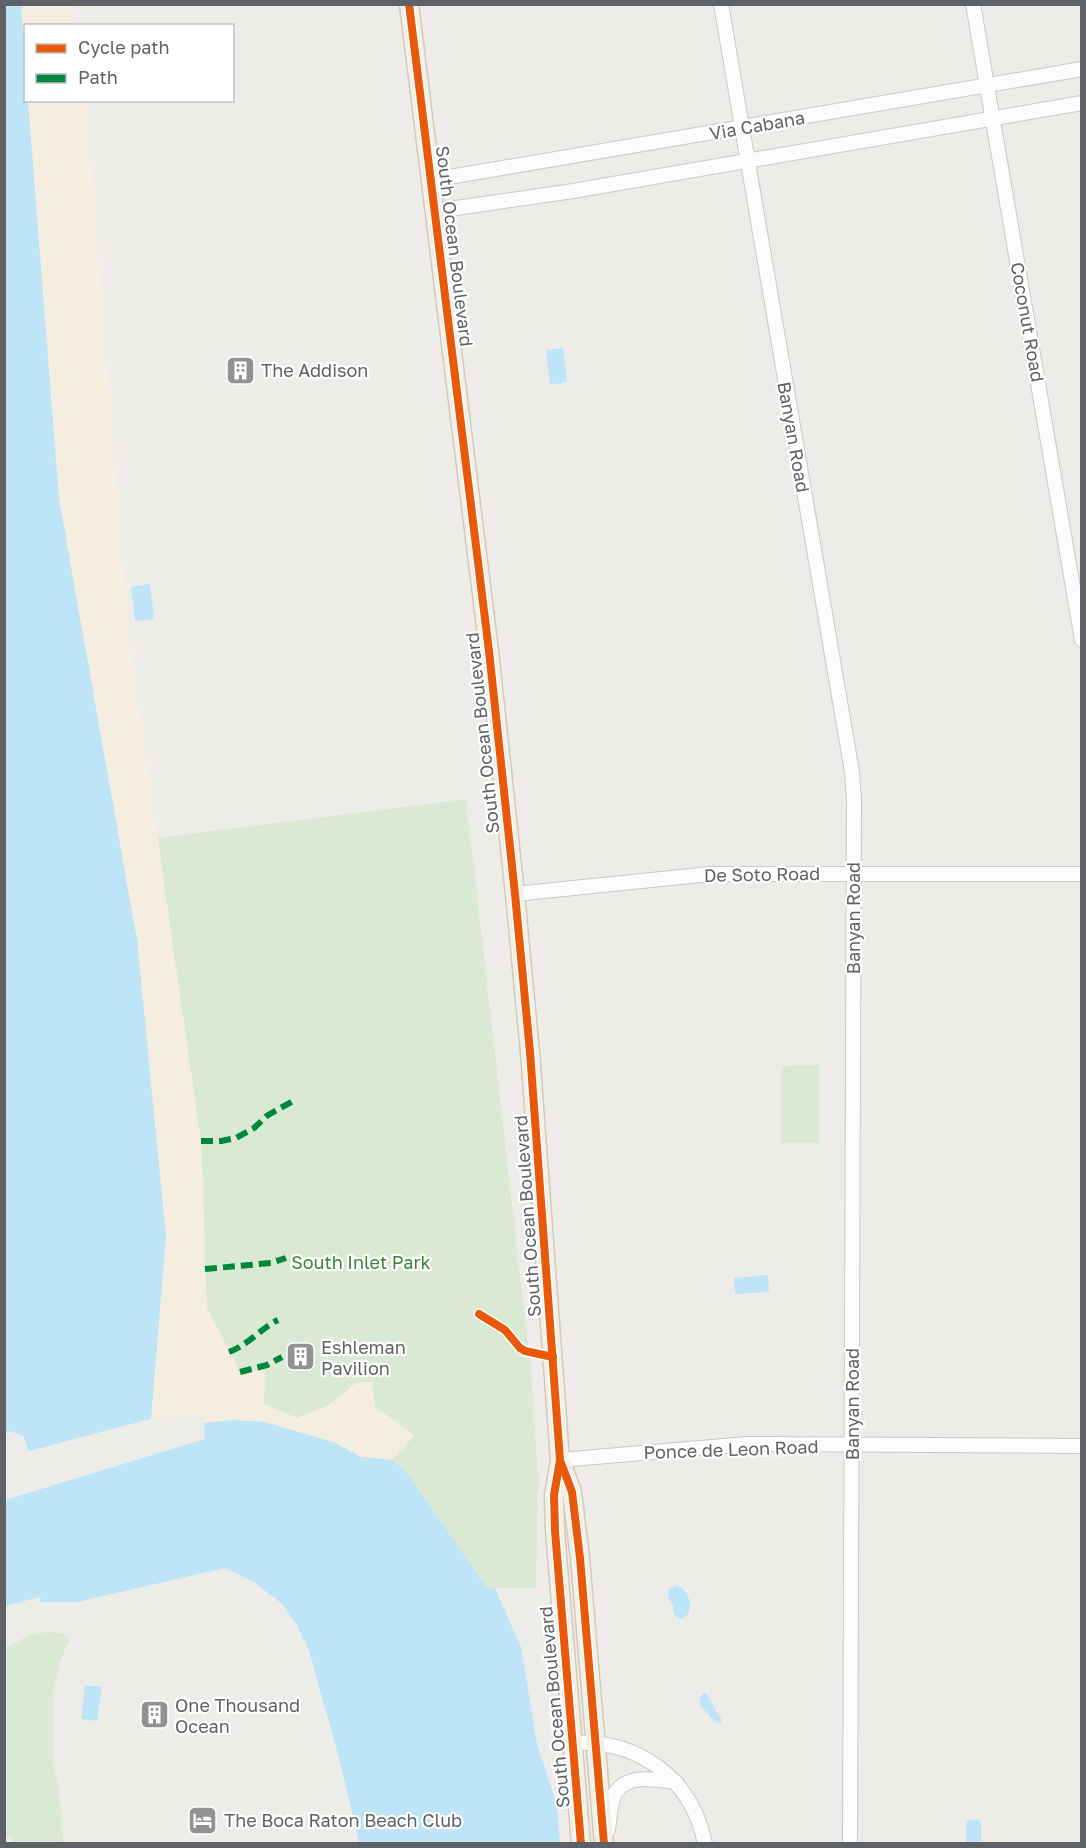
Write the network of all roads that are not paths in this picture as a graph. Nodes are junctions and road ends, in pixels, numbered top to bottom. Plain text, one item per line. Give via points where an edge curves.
1 (409, 4) edge
2 (721, 4) edge
3 (973, 4) edge
4 (1082, 69) edge
5 (987, 85) junction
6 (1082, 103) edge
7 (993, 118) junction
8 (742, 127) junction
9 (747, 160) junction
10 (432, 180) junction
11 (436, 211) junction
12 (1082, 640) edge
13 (854, 873) junction
14 (1082, 874) edge
15 (515, 894) junction
16 (852, 1445) junction
17 (1082, 1446) edge
18 (560, 1460) junction
19 (595, 1742) junction
20 (572, 1743) junction
21 (676, 1782) junction
22 (581, 1844) edge
23 (604, 1844) edge
24 (705, 1844) edge
25 (850, 1844) edge

1 - 10 main road, South Ocean Boulevard
2 - 8 street, Banyan Road
3 - 5 street, Coconut Road
4 - 5 street, Via Cabana
5 - 7 street, Coconut Road
5 - 8 street, Via Cabana
6 - 7 street, Via Cabana
7 - 9 street, Via Cabana
7 - 12 street, Coconut Road
8 - 9 street, Banyan Road
8 - 10 street, Via Cabana
9 - 11 street, Via Cabana
9 - 13 street, Banyan Road via 852,772
10 - 11 main road, South Ocean Boulevard
11 - 15 main road, South Ocean Boulevard
13 - 14 street, De Soto Road
13 - 15 street, De Soto Road via 693,875
13 - 16 street, Banyan Road
15 - 18 main road, South Ocean Boulevard
16 - 17 street, Ponce de Leon Road
16 - 18 street, Ponce de Leon Road via 711,1446
16 - 25 street, Banyan Road
18 - 19 main road, South Ocean Boulevard via 572,1492
18 - 20 main road, South Ocean Boulevard via 554,1495 555,1531
19 - 20 street
19 - 21 street via 634,1753
19 - 23 main road, South Ocean Boulevard
20 - 22 main road, South Ocean Boulevard
21 - 23 street via 643,1779 619,1789 612,1801
21 - 24 street via 700,1821

